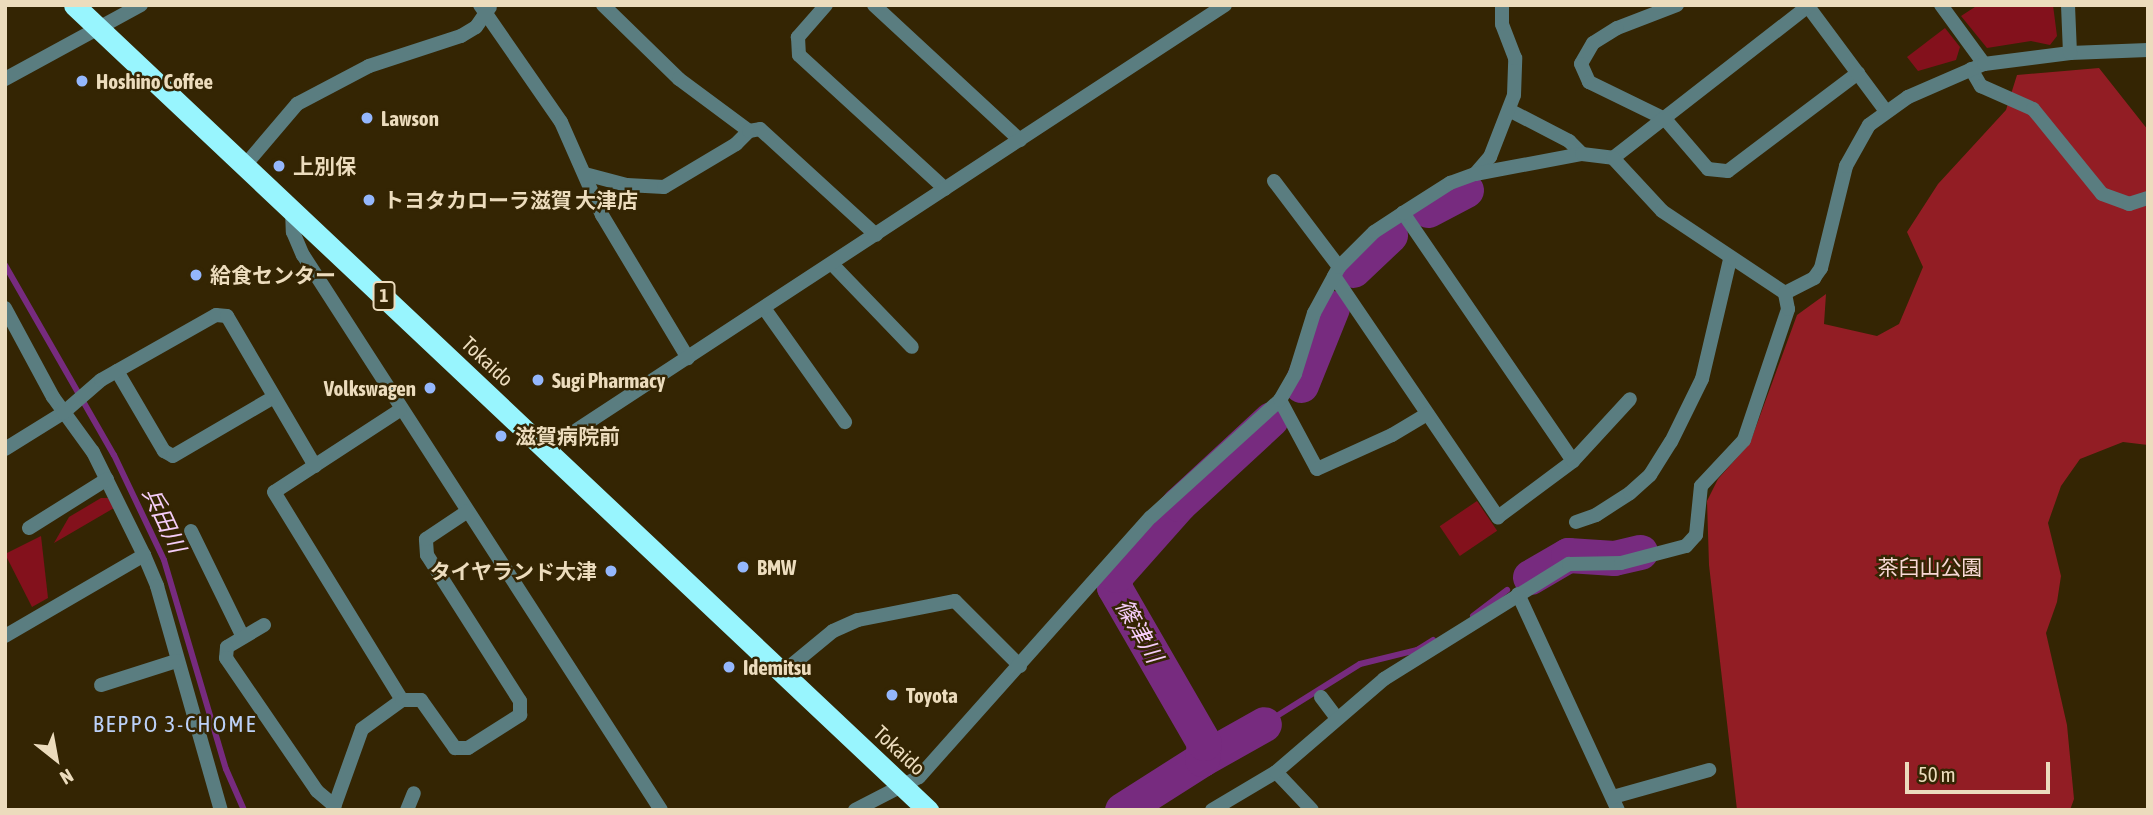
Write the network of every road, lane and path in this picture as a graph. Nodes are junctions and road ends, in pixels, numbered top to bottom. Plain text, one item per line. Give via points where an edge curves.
1 (74, 5) edge
2 (603, 5) edge
3 (826, 5) edge
4 (874, 5) edge
5 (1225, 5) edge
6 (1502, 5) edge
7 (1677, 5) edge
8 (1941, 5) edge
9 (2068, 5) edge
10 (1807, 6) edge
11 (134, 7) edge
12 (486, 8) edge
13 (99, 26) junction
14 (2148, 51) edge
15 (2070, 53) junction
16 (1977, 66) junction
17 (1858, 73) junction
18 (5, 79) edge
19 (1509, 110) junction
20 (1885, 110) junction
21 (1665, 119) junction
22 (748, 131) junction
23 (1020, 140) junction
24 (1582, 154) junction
25 (1613, 158) junction
26 (246, 163) junction
27 (585, 174) junction
28 (1475, 174) junction
29 (1274, 181) dead end
30 (945, 189) junction
31 (2148, 198) edge
32 (292, 209) junction
33 (1403, 213) junction
34 (876, 235) junction
35 (1730, 260) junction
36 (832, 264) junction
37 (1337, 272) junction
38 (1785, 293) junction
39 (5, 308) edge
40 (764, 308) junction
41 (912, 347) dead end
42 (688, 358) junction
43 (117, 371) junction
44 (274, 397) junction
45 (1630, 399) dead end
46 (1280, 400) junction
47 (68, 409) junction
48 (400, 410) junction
49 (1427, 414) junction
50 (845, 422) dead end
51 (5, 449) edge
52 (546, 450) junction
53 (1573, 461) junction
54 (315, 466) junction
55 (107, 479) junction
56 (468, 511) junction
57 (1576, 522) dead end
58 (29, 528) dead end
59 (191, 531) dead end
60 (144, 555) junction
61 (1518, 594) junction
62 (264, 625) dead end
63 (5, 635) edge
64 (243, 637) junction
65 (176, 661) junction
66 (1020, 666) junction
67 (782, 673) junction
68 (101, 685) dead end
69 (1321, 697) dead end
70 (402, 699) junction
71 (1336, 717) junction
72 (1709, 770) dead end
73 (1276, 772) junction
74 (904, 787) junction
75 (414, 793) dead end
76 (1615, 804) edge
77 (334, 808) edge
78 (657, 808) edge
79 (221, 810) edge
80 (407, 810) edge
81 (855, 810) edge
82 (928, 810) edge
83 (1212, 810) edge
84 (1312, 810) edge

1 - 13 highway, Tokaido / 1
2 - 22 street via 679,79
3 - 30 street via 798,37 799,55
4 - 23 street
5 - 23 street
6 - 19 street via 1502,24 1516,58
7 - 21 street via 1617,28 1593,43 1581,64 1589,82
8 - 16 street
9 - 15 street
10 - 17 street
10 - 21 street
11 - 13 street
12 - 26 street via 461,36 369,66 309,97 269,133
12 - 27 street via 561,122
13 - 18 street
13 - 26 highway, Tokaido / 1
14 - 15 street
15 - 16 street
16 - 20 street
16 - 31 street via 1982,86 2033,109 2102,194 2129,204
17 - 20 street
17 - 21 street via 1728,171 1708,169
19 - 24 street via 1569,141
19 - 28 street via 1490,157
20 - 38 street via 1855,143 1821,268 1814,278
21 - 25 street
22 - 27 street via 736,144 664,187 627,185
22 - 34 street via 760,129
23 - 30 street
24 - 25 street
24 - 28 street
25 - 35 street via 1662,211
26 - 32 highway, Tokaido / 1
27 - 42 street via 602,215
28 - 33 street via 1450,183
29 - 37 street
30 - 34 street
32 - 48 street via 293,232 303,255
32 - 52 highway, Tokaido / 1
33 - 37 street via 1374,232
33 - 53 street
34 - 36 street
35 - 38 street
35 - 57 street via 1702,379 1676,432 1650,474 1630,493
36 - 40 street
36 - 41 street
37 - 46 street via 1314,313 1295,374
37 - 49 street
38 - 61 street via 1788,309 1744,440 1701,486 1699,519 1691,540 1656,557 1569,564
39 - 47 street
40 - 42 street
40 - 50 street
42 - 52 street
43 - 44 street via 216,315 227,316
43 - 44 street via 164,451 173,456
43 - 47 street
44 - 54 street
45 - 53 street
46 - 49 street via 1317,469
46 - 66 street via 1152,517
47 - 51 street
47 - 55 street
48 - 54 street
48 - 56 street
49 - 53 street via 1498,517
52 - 67 highway, Tokaido / 1
54 - 70 street via 274,492
55 - 58 street
55 - 60 street
56 - 70 street via 426,539 427,555 520,702 520,715 468,748 455,748 421,700
56 - 78 street
59 - 64 street
60 - 63 street
60 - 65 street
61 - 71 street via 1384,679
61 - 76 street
62 - 64 street
64 - 77 street via 228,647 226,658 317,791
65 - 68 street
65 - 79 street
66 - 67 street via 955,601 858,620 833,631
66 - 74 street via 919,777
67 - 74 highway, Tokaido / 1
69 - 71 street
70 - 77 street via 362,729
71 - 73 street
72 - 76 street
73 - 83 street
73 - 84 street
74 - 81 street
74 - 82 highway, Tokaido / 1
75 - 80 street

